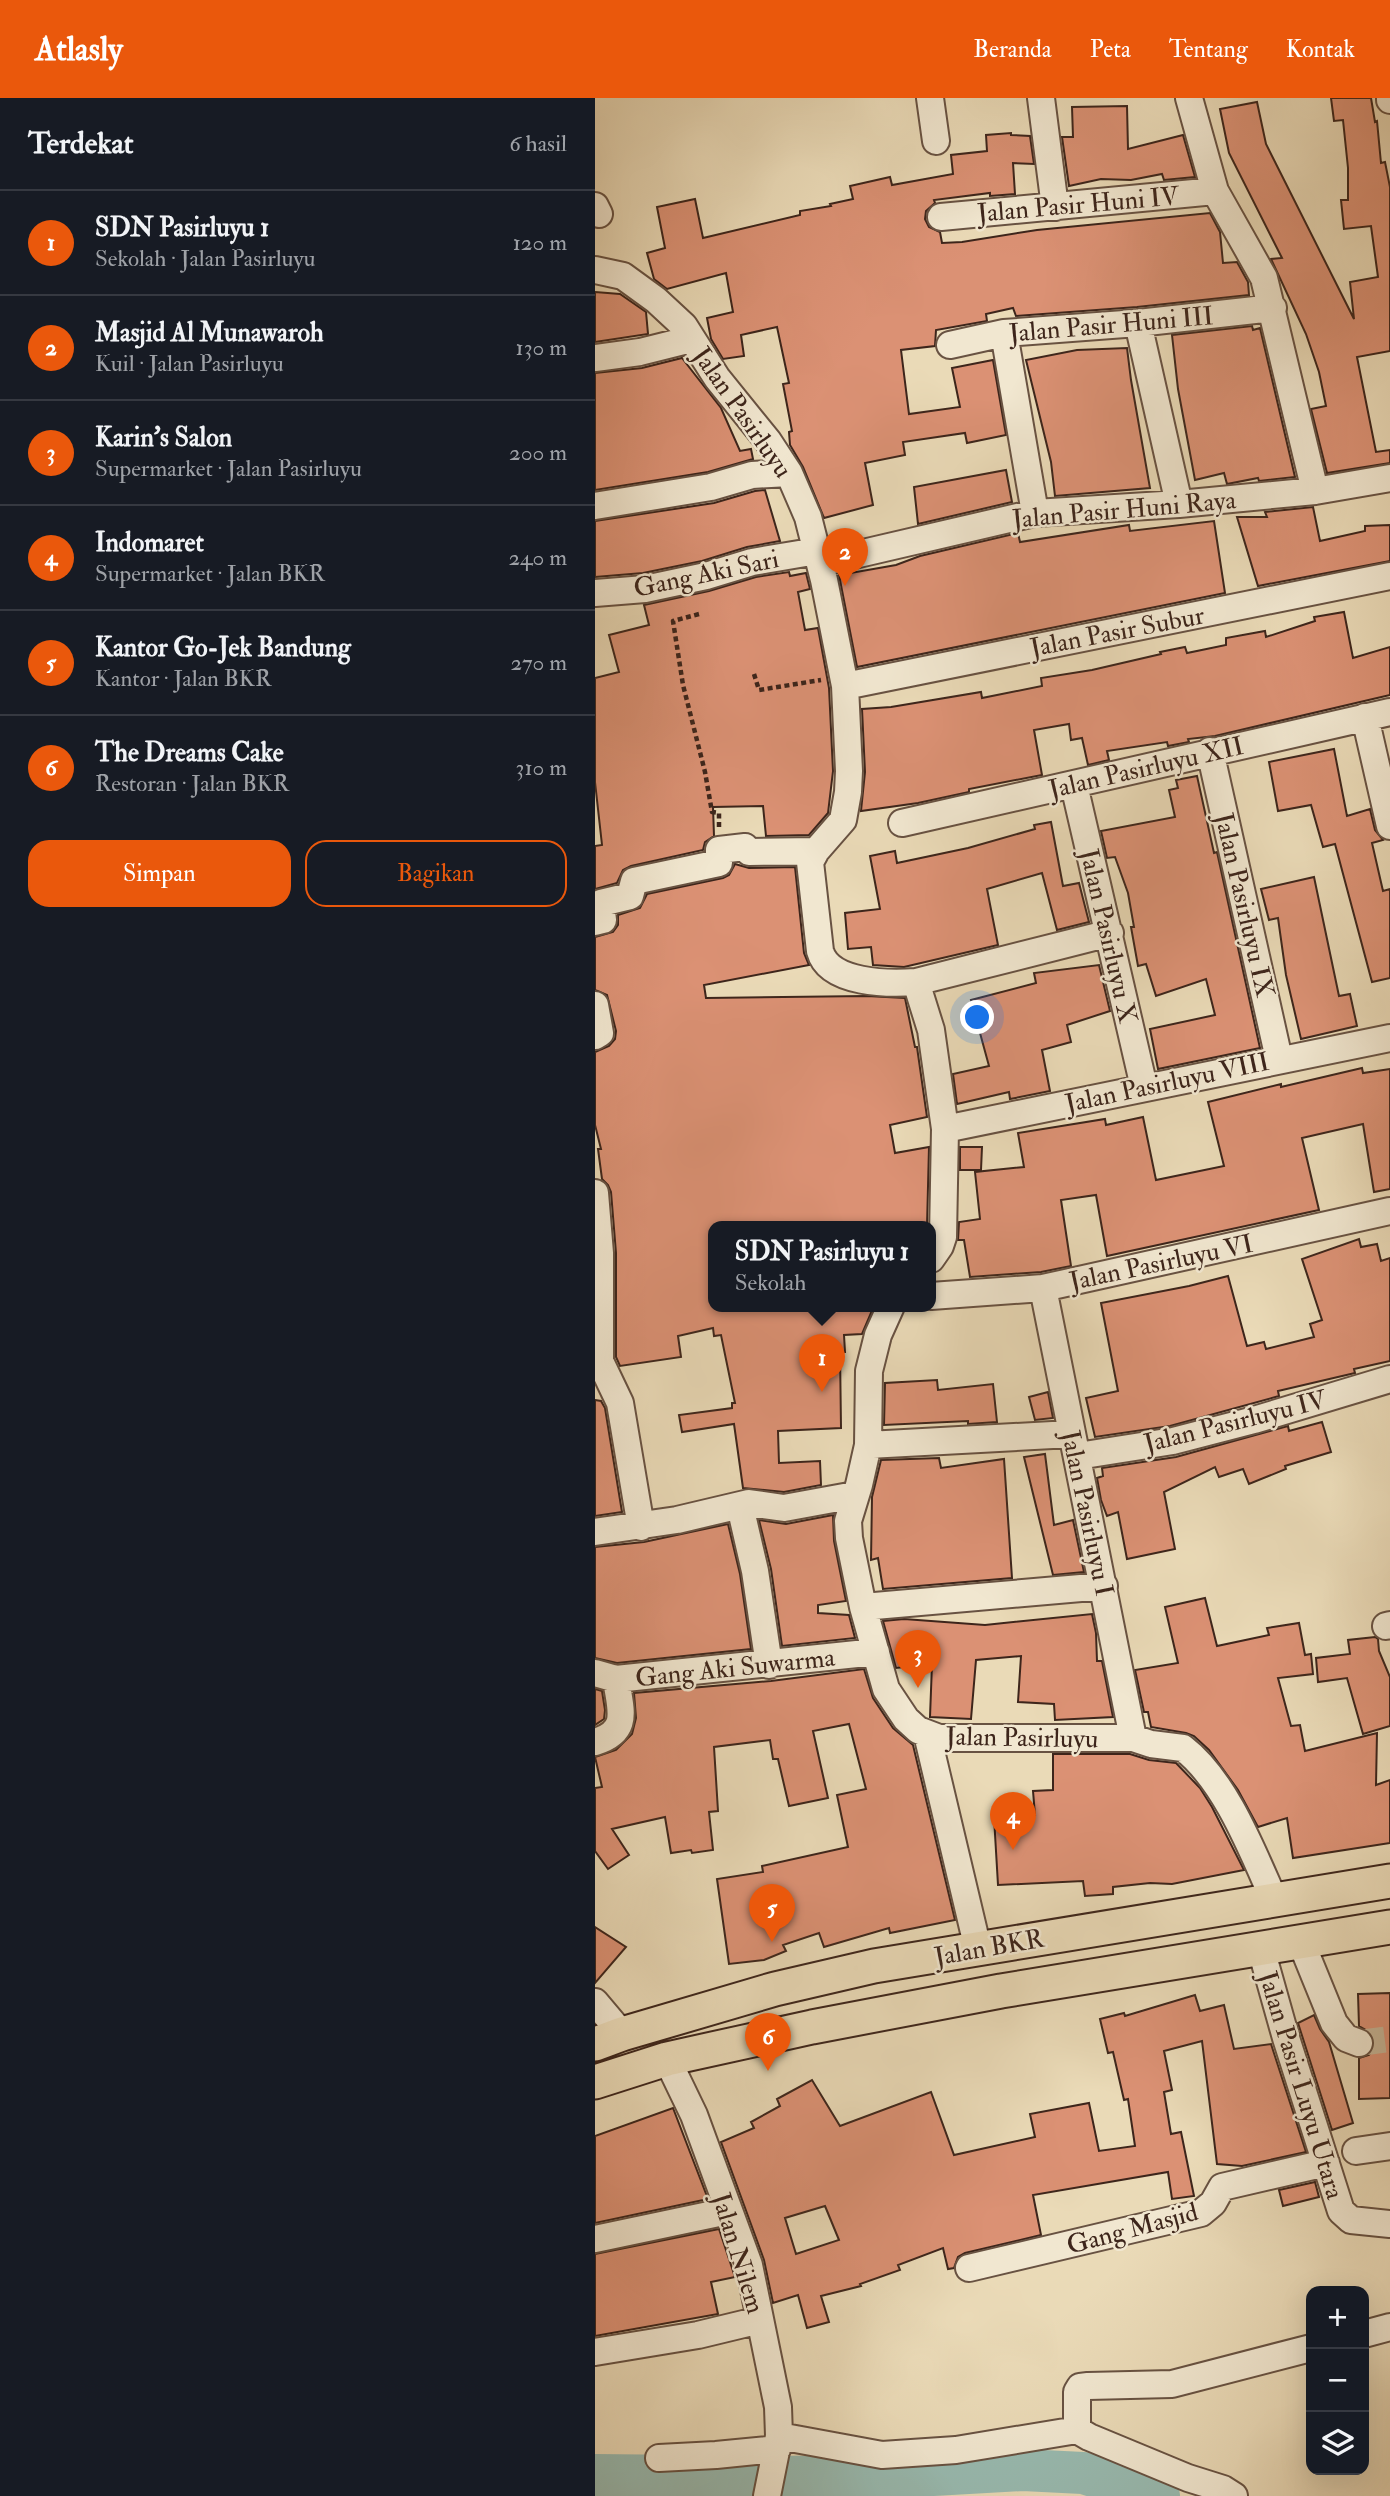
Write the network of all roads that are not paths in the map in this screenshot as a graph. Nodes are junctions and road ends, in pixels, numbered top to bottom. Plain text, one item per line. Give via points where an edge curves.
1 (930, 98) edge
2 (1041, 98) edge
3 (1189, 98) edge
4 (936, 141) dead end
5 (1215, 191) junction
6 (1055, 207) junction
7 (941, 217) dead end
8 (595, 270) edge
9 (1273, 308) junction
10 (1138, 323) junction
11 (1004, 333) junction
12 (692, 339) junction
13 (950, 345) dead end
14 (595, 358) edge
15 (789, 473) junction
16 (1390, 478) edge
17 (1315, 491) junction
18 (1179, 504) junction
19 (595, 506) edge
20 (1035, 513) junction
21 (818, 557) junction
22 (1390, 576) edge
23 (595, 593) edge
24 (844, 681) junction
25 (1377, 714) edge
26 (1210, 751) junction
27 (1074, 785) junction
28 (902, 823) dead end
29 (1390, 826) edge
30 (815, 851) junction
31 (595, 922) edge
32 (1110, 933) junction
33 (916, 982) junction
34 (595, 1005) edge
35 (595, 1036) edge
36 (1390, 1038) edge
37 (1279, 1059) junction
38 (1144, 1087) junction
39 (944, 1129) junction
40 (595, 1193) edge
41 (1390, 1211) edge
42 (936, 1251) edge
43 (1043, 1288) junction
44 (936, 1296) edge
45 (888, 1312) edge
46 (1390, 1379) edge
47 (868, 1445) junction
48 (1075, 1445) junction
49 (855, 1495) junction
50 (740, 1506) junction
51 (641, 1527) junction
52 (595, 1532) edge
53 (1104, 1586) junction
54 (863, 1606) junction
55 (876, 1652) junction
56 (769, 1665) junction
57 (606, 1676) edge
58 (927, 1734) junction
59 (1133, 1738) junction
60 (595, 1742) edge
61 (1390, 1881) edge
62 (1275, 1902) junction
63 (1390, 1927) edge
64 (1301, 1942) junction
65 (978, 1949) junction
66 (1261, 1949) junction
67 (595, 2002) edge
68 (609, 2039) edge
69 (1359, 2043) dead end
70 (667, 2059) junction
71 (595, 2082) edge
72 (1390, 2146) edge
73 (1356, 2151) dead end
74 (1326, 2163) junction
75 (728, 2211) junction
76 (1390, 2224) edge
77 (595, 2239) edge
78 (969, 2268) dead end
79 (760, 2320) junction
80 (1390, 2327) edge
81 (1369, 2333) edge
82 (1307, 2349) edge
83 (595, 2352) edge
84 (1077, 2430) junction
85 (778, 2446) junction
86 (659, 2458) dead end
87 (767, 2496) edge
88 (1234, 2496) edge

1 - 4 street
2 - 6 street
3 - 5 street
5 - 6 street, Jalan Pasir Huni IV
5 - 9 street via 1264,278
6 - 7 street, Jalan Pasir Huni IV
8 - 12 street, Jalan Pasirluyu via 623,276 656,300
9 - 10 street, Jalan Pasir Huni III
9 - 17 street
10 - 11 street, Jalan Pasir Huni III
10 - 18 street
11 - 13 street, Jalan Pasir Huni III
11 - 20 street
12 - 14 street
12 - 15 street, Jalan Pasirluyu
15 - 19 street via 752,475 711,487
15 - 21 street, Jalan Pasirluyu via 808,517
16 - 17 street, Jalan Pasir Huni Raya
17 - 18 street, Jalan Pasir Huni Raya
18 - 20 street, Jalan Pasir Huni Raya
20 - 21 street, Jalan Pasir Huni Raya
21 - 23 street, Gang Aki Sari via 752,562 645,589
21 - 24 street, Jalan Pasirluyu
22 - 24 street, Jalan Pasir Subur
24 - 30 street, Jalan Pasirluyu via 848,792 843,820
25 - 26 street, Jalan Pasirluyu XII
25 - 29 street
26 - 27 street, Jalan Pasirluyu XII
26 - 37 street, Jalan Pasirluyu IX
27 - 28 street, Jalan Pasirluyu XII
27 - 32 street, Jalan Pasirluyu X
30 - 31 street via 719,850 719,863 634,881 629,896 600,904 603,920
30 - 33 street via 810,862 811,882 820,951 827,964 870,983
32 - 33 street
32 - 38 street, Jalan Pasirluyu X
33 - 39 street via 931,1030
34 - 35 street via 600,1033
36 - 37 street, Jalan Pasirluyu VIII
37 - 38 street, Jalan Pasirluyu VIII
38 - 39 street, Jalan Pasirluyu VIII
39 - 42 street via 943,1237
40 - 51 street via 600,1361 620,1403
41 - 43 street, Jalan Pasirluyu VI
43 - 44 street, Jalan Pasirluyu VI
43 - 48 street, Jalan Pasirluyu I
45 - 47 street, Jalan Pasirluyu via 869,1371
46 - 48 street, Jalan Pasirluyu IV via 1186,1437
47 - 48 street, Jalan Pasirluyu IV
47 - 49 street, Jalan Pasirluyu
48 - 53 street, Jalan Pasirluyu I
49 - 50 street via 784,1508
49 - 54 street, Jalan Pasirluyu via 848,1521
50 - 51 street
50 - 56 street
51 - 52 street
53 - 54 street
53 - 59 street, Jalan Pasirluyu I
54 - 55 street, Jalan Pasirluyu
55 - 56 street, Gang Aki Suwarma
55 - 58 street, Jalan Pasirluyu via 890,1698 906,1719
56 - 57 street, Gang Aki Suwarma
57 - 60 street via 621,1719 619,1729
58 - 59 street, Jalan Pasirluyu via 939,1738
58 - 65 street
59 - 62 street, Jalan Pasirluyu via 1183,1748 1208,1775 1242,1828
61 - 62 main road, Jalan BKR
62 - 65 main road, Jalan BKR
63 - 64 main road, Jalan BKR
64 - 66 main road, Jalan BKR
64 - 69 street via 1334,2023 1346,2038
65 - 68 main road, Jalan BKR via 775,1989
66 - 70 main road, Jalan BKR via 1002,1991
66 - 74 street, Jalan Pasir Luyu Utara
67 - 68 street
70 - 71 main road, Jalan BKR
70 - 75 street, Jalan Nilem via 694,2115
72 - 73 street
74 - 76 street, Jalan Pasir Luyu Utara via 1345,2216
74 - 78 street, Gang Masjid via 1222,2187 1201,2213
75 - 77 street
75 - 79 street, Jalan Nilem via 748,2265
79 - 83 street
79 - 85 street, Jalan Nilem via 778,2407
80 - 81 street
82 - 84 street via 1172,2384 1080,2387
84 - 85 street via 956,2450 882,2455
84 - 88 street
85 - 86 street
85 - 87 street, Jalan Nilem

